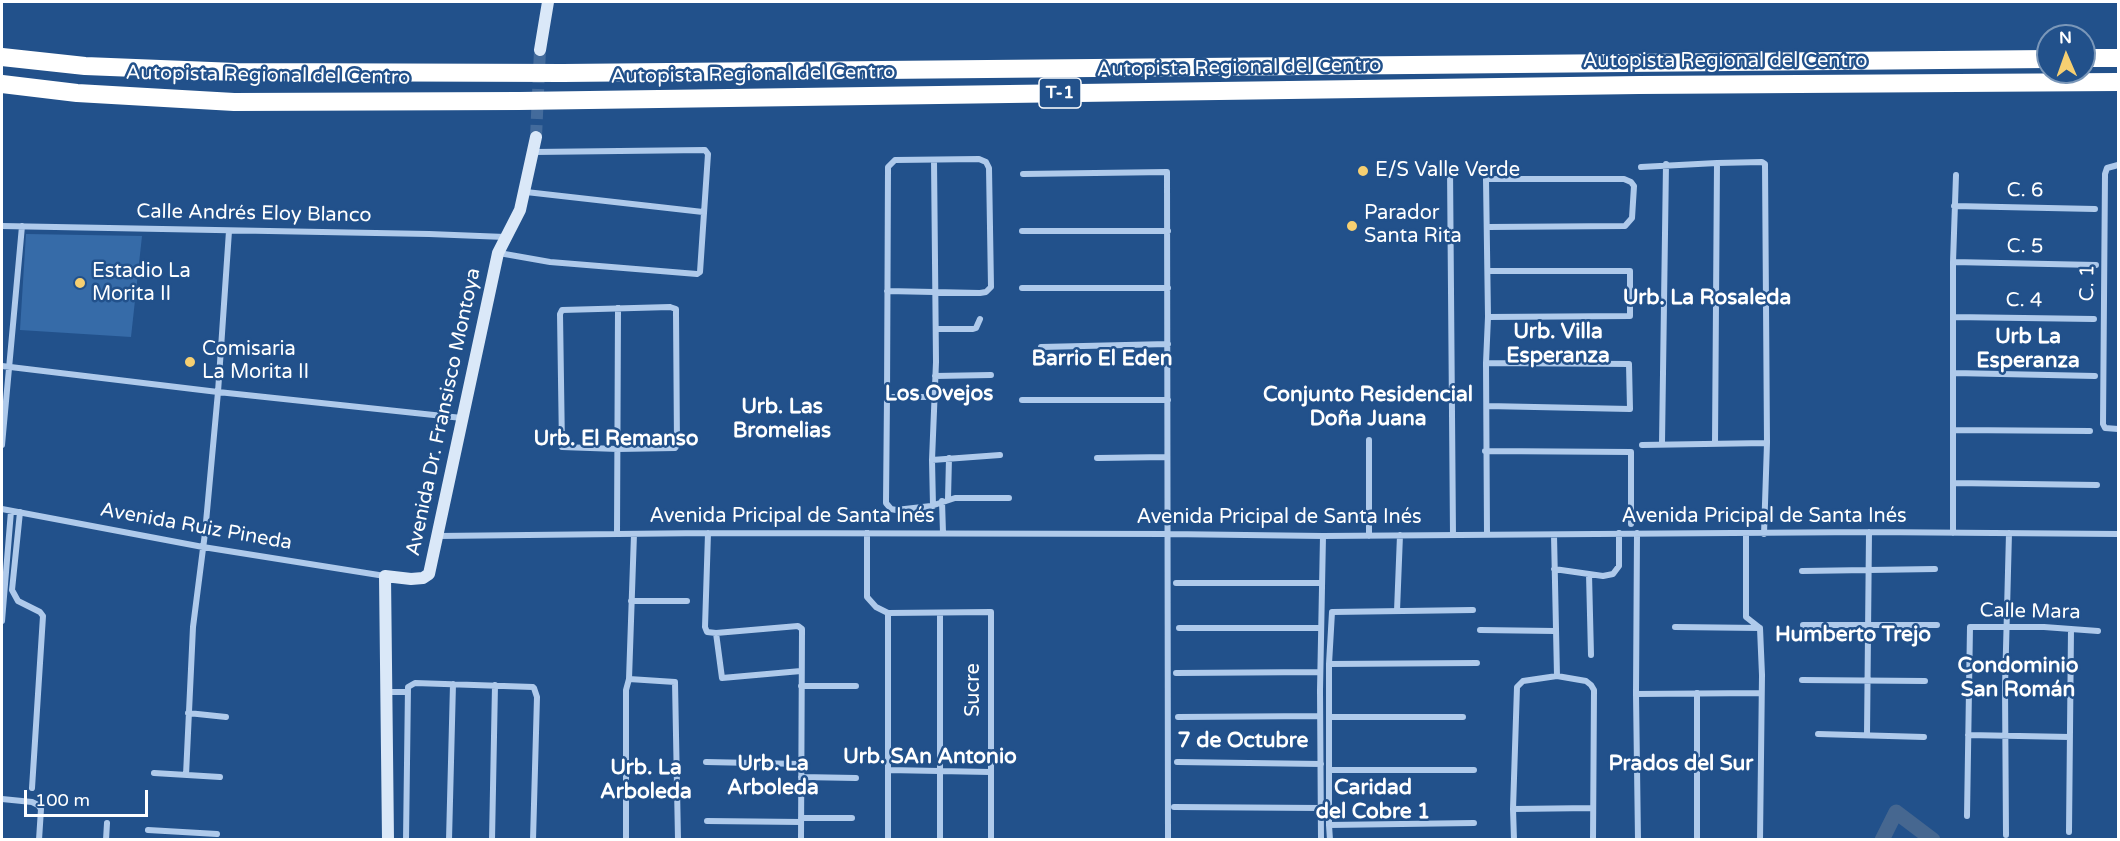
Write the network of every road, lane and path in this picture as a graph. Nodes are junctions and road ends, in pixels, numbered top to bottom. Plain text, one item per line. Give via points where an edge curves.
1 (548, 2) edge
2 (540, 51) tunnel mouth
3 (2, 57) edge
4 (2096, 58) edge
5 (2118, 58) edge
6 (2036, 59) edge
7 (2118, 82) edge
8 (2, 84) edge
9 (536, 137) tunnel mouth
10 (534, 152) junction
11 (934, 160) junction
12 (1717, 163) junction
13 (1666, 164) junction
14 (2118, 165) edge
15 (1641, 167) dead end
16 (1450, 168) dead end
17 (1023, 174) dead end
18 (1956, 175) dead end
19 (526, 192) junction
20 (1954, 206) junction
21 (2095, 209) dead end
22 (703, 212) junction
23 (2, 226) edge
24 (22, 226) junction
25 (1488, 227) junction
26 (229, 231) junction
27 (1022, 231) dead end
28 (1168, 231) junction
29 (505, 237) junction
30 (498, 253) junction
31 (1953, 262) junction
32 (2096, 265) dead end
33 (1488, 271) junction
34 (1022, 288) dead end
35 (1168, 288) junction
36 (887, 291) junction
37 (936, 292) junction
38 (618, 308) junction
39 (1488, 317) junction
40 (1953, 317) junction
41 (980, 319) dead end
42 (2094, 319) dead end
43 (936, 329) junction
44 (1168, 344) junction
45 (1041, 347) dead end
46 (1486, 363) junction
47 (5, 366) edge
48 (1954, 373) junction
49 (991, 375) dead end
50 (935, 376) junction
51 (2095, 376) dead end
52 (218, 392) junction
53 (887, 397) junction
54 (934, 397) junction
55 (1022, 400) dead end
56 (1168, 400) junction
57 (1487, 406) junction
58 (462, 418) junction
59 (2118, 429) edge
60 (1954, 430) junction
61 (2090, 430) dead end
62 (1369, 440) dead end
63 (1662, 443) junction
64 (1767, 443) junction
65 (1715, 444) junction
66 (2, 445) edge
67 (1642, 445) dead end
68 (618, 449) junction
69 (1485, 451) junction
70 (1000, 455) dead end
71 (1167, 457) junction
72 (949, 458) junction
73 (1097, 458) dead end
74 (932, 460) junction
75 (1954, 483) junction
76 (2097, 485) dead end
77 (1009, 498) dead end
78 (945, 500) junction
79 (933, 506) junction
80 (2, 509) edge
81 (11, 511) junction
82 (20, 512) junction
83 (1631, 524) dead end
84 (1869, 532) junction
85 (708, 533) junction
86 (867, 533) junction
87 (943, 533) junction
88 (1619, 533) junction
89 (1637, 533) junction
90 (1953, 533) junction
91 (2009, 533) junction
92 (617, 534) junction
93 (634, 534) junction
94 (1168, 534) junction
95 (1746, 534) junction
96 (1764, 534) junction
97 (2118, 534) edge
98 (1400, 535) junction
99 (1453, 535) junction
100 (1486, 535) junction
101 (1554, 535) junction
102 (438, 536) junction
103 (1323, 536) junction
104 (1369, 536) junction
105 (203, 547) junction
106 (1554, 569) junction
107 (1869, 569) junction
108 (1935, 569) dead end
109 (1802, 571) dead end
110 (1588, 574) junction
111 (385, 576) junction
112 (1176, 583) dead end
113 (1322, 584) junction
114 (631, 601) junction
115 (687, 601) dead end
116 (1473, 610) dead end
117 (1397, 611) junction
118 (940, 613) junction
119 (888, 614) junction
120 (2, 621) edge
121 (1803, 625) dead end
122 (1868, 625) junction
123 (1937, 625) dead end
124 (2007, 626) junction
125 (1675, 627) dead end
126 (1179, 628) dead end
127 (1321, 628) junction
128 (1760, 628) junction
129 (2071, 629) junction
130 (1480, 630) dead end
131 (1555, 631) junction
132 (2098, 631) dead end
133 (716, 633) junction
134 (1591, 655) dead end
135 (1477, 663) dead end
136 (1329, 664) junction
137 (801, 671) junction
138 (1320, 672) junction
139 (1176, 673) dead end
140 (1557, 676) junction
141 (629, 679) junction
142 (1802, 680) dead end
143 (1868, 681) junction
144 (1925, 681) dead end
145 (453, 684) junction
146 (495, 686) junction
147 (801, 686) junction
148 (856, 686) dead end
149 (408, 692) junction
150 (388, 693) junction
151 (1697, 693) junction
152 (1761, 693) junction
153 (1636, 694) junction
154 (188, 713) junction
155 (1320, 716) junction
156 (226, 717) dead end
157 (1178, 717) dead end
158 (1330, 717) junction
159 (1463, 717) dead end
160 (1818, 734) dead end
161 (1867, 735) junction
162 (1968, 735) junction
163 (2006, 735) junction
164 (1924, 737) dead end
165 (2070, 737) junction
166 (706, 762) dead end
167 (1177, 762) dead end
168 (801, 764) junction
169 (1321, 764) junction
170 (888, 770) junction
171 (1329, 770) junction
172 (1474, 770) dead end
173 (939, 771) junction
174 (990, 772) junction
175 (154, 773) dead end
176 (186, 774) junction
177 (220, 777) dead end
178 (801, 777) junction
179 (856, 778) dead end
180 (33, 788) dead end
181 (2, 799) edge
182 (1174, 807) dead end
183 (1321, 808) junction
184 (1513, 808) junction
185 (1593, 808) junction
186 (1967, 816) dead end
187 (852, 818) dead end
188 (801, 820) junction
189 (708, 821) dead end
190 (107, 823) dead end
191 (1474, 823) dead end
192 (1329, 825) junction
193 (148, 830) dead end
194 (172, 832) junction
195 (2069, 832) dead end
196 (217, 834) dead end
197 (2006, 835) dead end
198 (39, 840) edge
199 (106, 840) edge
200 (171, 840) edge
201 (388, 840) edge
202 (406, 840) edge
203 (449, 840) edge
204 (492, 840) edge
205 (533, 840) edge
206 (626, 840) edge
207 (678, 840) edge
208 (801, 840) edge
209 (888, 840) edge
210 (940, 840) edge
211 (991, 840) edge
212 (1168, 840) edge
213 (1321, 840) edge
214 (1330, 840) edge
215 (1514, 840) edge
216 (1593, 840) edge
217 (1638, 840) edge
218 (1697, 840) edge
219 (1760, 840) edge

1 - 2 main road
3 - 6 highway, Autopista Regional del Centro / T-1 via 85,66 236,72 563,73
4 - 5 highway
7 - 8 highway, Autopista Regional del Centro / T-1 via 269,102 77,93
9 - 10 main road, Avenida Dr. Fransisco Montoya
10 - 19 main road, Avenida Dr. Fransisco Montoya
10 - 22 street via 705,150 708,154
11 - 36 street via 896,160 888,167
11 - 37 street
11 - 37 street via 979,159 989,168 991,287 980,293
12 - 13 street
12 - 64 street via 1762,162 1767,168
12 - 65 street
13 - 15 street
13 - 63 street
14 - 59 street, C. 1 via 2107,168 2103,424 2110,430
16 - 99 street
17 - 28 street via 1167,172
18 - 20 street
19 - 22 street
19 - 29 main road, Avenida Dr. Fransisco Montoya
20 - 21 street, C. 6
20 - 31 street
22 - 30 street via 702,268 697,274 550,262
23 - 24 street, Calle Andrés Eloy Blanco
24 - 26 street, Calle Andrés Eloy Blanco
24 - 47 street
25 - 25 street via 1625,226 1632,218 1634,186 1624,179 1486,179
25 - 33 street
26 - 29 street, Calle Andrés Eloy Blanco
26 - 52 street
27 - 28 street
28 - 35 street
29 - 30 main road, Avenida Dr. Fransisco Montoya
30 - 58 main road, Avenida Dr. Fransisco Montoya
31 - 32 street, C. 5
31 - 40 street
33 - 39 street
33 - 39 street via 1630,271 1630,316
34 - 35 street
35 - 44 street
36 - 37 street
36 - 53 street
37 - 43 street
38 - 68 street
38 - 68 street via 567,308 560,314 562,447
38 - 68 street via 676,309 677,445 673,449
39 - 46 street
40 - 42 street, C. 4
40 - 48 street
41 - 43 street via 973,329
43 - 50 street
44 - 45 street
44 - 56 street
46 - 57 street
46 - 57 street via 1629,364 1630,409
47 - 52 street
47 - 66 street
48 - 51 street
48 - 60 street
49 - 50 street
50 - 54 street
52 - 58 street
52 - 105 street
53 - 54 street
53 - 79 street via 887,506 896,510
54 - 74 street
55 - 56 street
56 - 71 street
57 - 69 street
58 - 102 main road, Avenida Dr. Fransisco Montoya
60 - 61 street
60 - 75 street
62 - 104 street
63 - 65 street
63 - 67 street
64 - 65 street
64 - 96 street
68 - 92 street
69 - 83 street via 1631,452
69 - 100 street
70 - 72 street
71 - 73 street
71 - 94 street
72 - 74 street
72 - 78 street
74 - 79 street
75 - 76 street
75 - 90 street
77 - 78 street
78 - 79 street
78 - 87 street
80 - 81 street, Avenida Ruiz Pineda
81 - 82 street, Avenida Ruiz Pineda
81 - 120 street
82 - 105 street, Avenida Ruiz Pineda
82 - 180 street via 12,590 18,601 43,616
84 - 90 street, Avenida Pricipal de Santa Inés
84 - 96 street, Avenida Pricipal de Santa Inés
84 - 107 street
85 - 86 street, Avenida Pricipal de Santa Inés
85 - 93 street, Avenida Pricipal de Santa Inés
85 - 133 street via 705,627 707,632
86 - 87 street, Avenida Pricipal de Santa Inés
86 - 119 street via 867,597
87 - 94 street, Avenida Pricipal de Santa Inés
88 - 89 street, Avenida Pricipal de Santa Inés
88 - 101 street, Avenida Pricipal de Santa Inés
88 - 110 street via 1618,566 1613,574
89 - 95 street, Avenida Pricipal de Santa Inés
89 - 153 street
90 - 91 street, Avenida Pricipal de Santa Inés
91 - 97 street, Avenida Pricipal de Santa Inés
91 - 124 street
92 - 93 street, Avenida Pricipal de Santa Inés
92 - 102 street, Avenida Pricipal de Santa Inés
93 - 114 street
94 - 103 street, Avenida Pricipal de Santa Inés
94 - 212 street
95 - 96 street, Avenida Pricipal de Santa Inés
95 - 128 street via 1746,617
98 - 99 street, Avenida Pricipal de Santa Inés
98 - 104 street, Avenida Pricipal de Santa Inés
98 - 117 street
99 - 100 street, Avenida Pricipal de Santa Inés
100 - 101 street, Avenida Pricipal de Santa Inés
101 - 106 street
102 - 111 main road, Avenida Dr. Fransisco Montoya via 429,574 411,579
103 - 104 street, Avenida Pricipal de Santa Inés
103 - 113 street
105 - 111 street, Avenida Ruiz Pineda
105 - 154 street
106 - 110 street
106 - 131 street
107 - 108 street
107 - 109 street
107 - 122 street
110 - 134 street
111 - 150 main road, Avenida Dr. Fransisco Montoya
112 - 113 street
113 - 127 street
114 - 115 street
114 - 141 street
116 - 117 street
117 - 136 street via 1332,612
118 - 119 street
118 - 173 street
118 - 174 street, Sucre via 991,612
119 - 170 street
121 - 122 street
122 - 123 street
122 - 143 street
124 - 129 street, Calle Mara
124 - 162 street, Calle Mara via 1970,627
124 - 163 street
125 - 128 street
126 - 127 street
127 - 138 street
128 - 152 street
129 - 132 street, Calle Mara
129 - 165 street
130 - 131 street
131 - 140 street
133 - 137 street via 722,678
133 - 137 street via 801,627
135 - 136 street
136 - 158 street
137 - 147 street
138 - 139 street
138 - 155 street
140 - 184 street via 1523,681 1517,687
140 - 185 street via 1586,681 1594,690
141 - 206 street
141 - 207 street via 675,682
142 - 143 street
143 - 144 street
143 - 161 street
145 - 146 street
145 - 149 street via 412,683
145 - 203 street
146 - 204 street
146 - 205 street via 532,687 537,694
147 - 148 street
147 - 168 street
149 - 150 street
149 - 202 street
150 - 201 main road, Avenida Dr. Fransisco Montoya
151 - 152 street
151 - 153 street
151 - 218 street
152 - 219 street
153 - 217 street
154 - 156 street
154 - 176 street
155 - 157 street
155 - 169 street
158 - 159 street
158 - 171 street
160 - 161 street
161 - 164 street
162 - 163 street
162 - 186 street, Calle Mara
163 - 165 street
163 - 197 street
165 - 195 street
166 - 168 street
167 - 169 street
168 - 178 street
169 - 183 street
170 - 173 street
170 - 209 street
171 - 172 street
171 - 192 street
173 - 174 street
173 - 210 street
174 - 211 street, Sucre
175 - 176 street
176 - 177 street
178 - 179 street
178 - 188 street
181 - 198 street via 38,805
182 - 183 street
183 - 213 street
184 - 185 street
184 - 215 street
185 - 216 street
187 - 188 street
188 - 189 street
188 - 208 street
190 - 199 street
191 - 192 street
192 - 214 street
193 - 194 street
194 - 196 street
194 - 200 street

